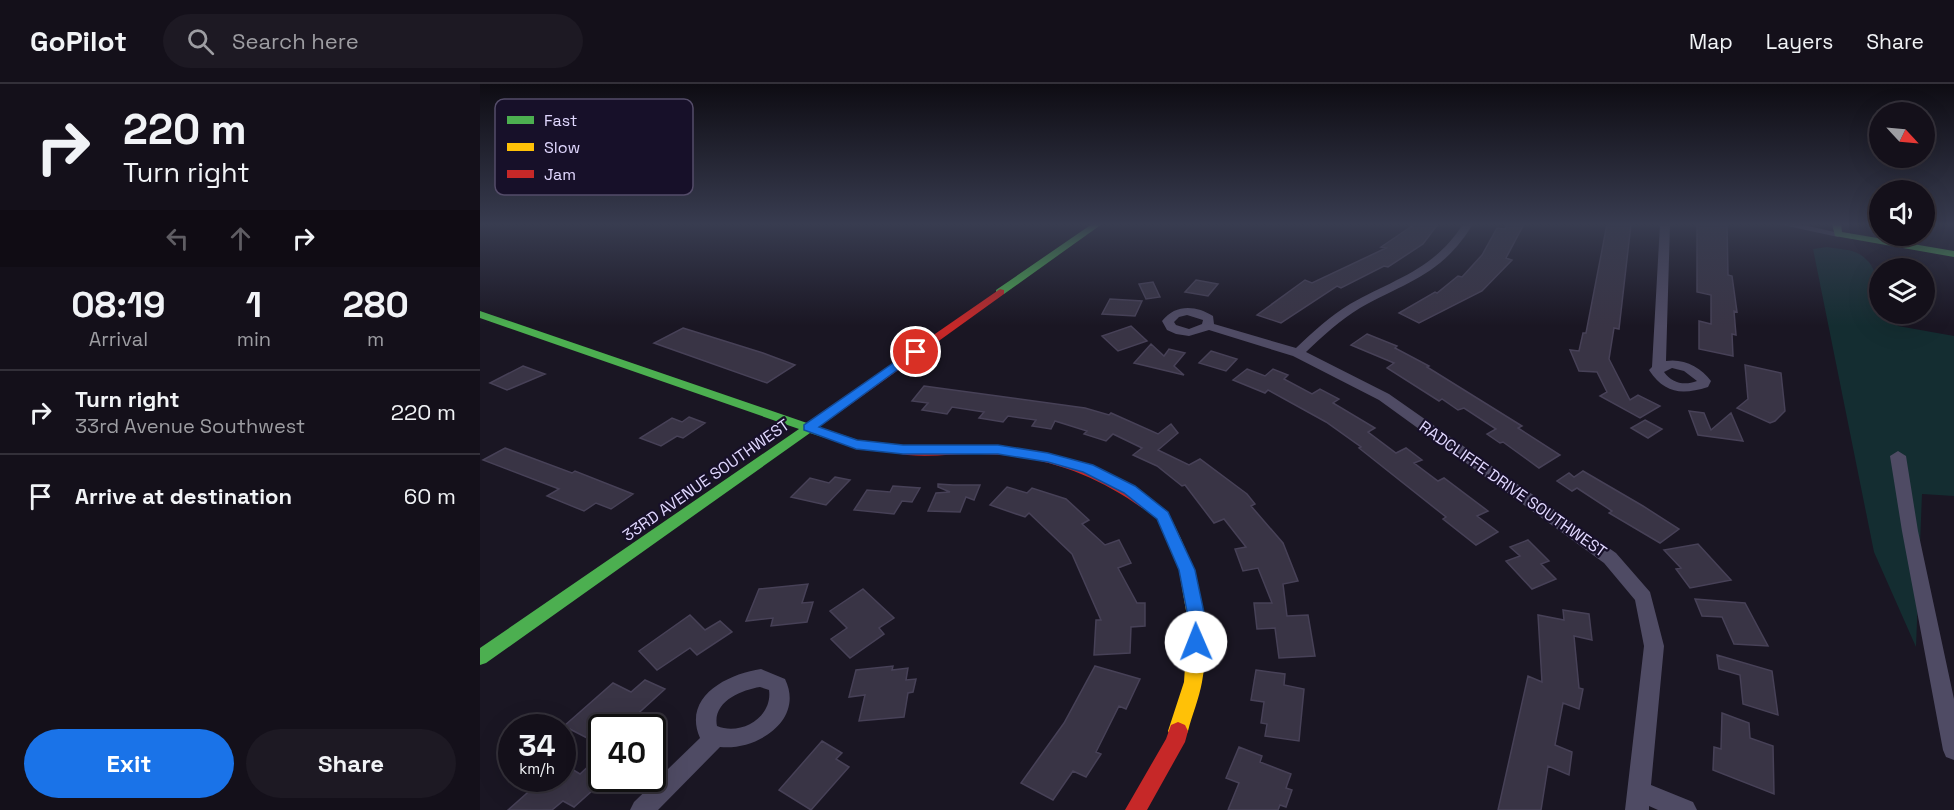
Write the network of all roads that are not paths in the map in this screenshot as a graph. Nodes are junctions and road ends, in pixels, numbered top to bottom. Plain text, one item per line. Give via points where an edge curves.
1 (1050, 258) edge
2 (1441, 258) edge
3 (1664, 258) edge
4 (480, 314) edge
5 (1208, 326) dead end
6 (1298, 352) junction
7 (1659, 367) dead end
8 (809, 428) junction
9 (1898, 456) dead end
10 (480, 658) edge
11 (715, 738) dead end
12 (1954, 750) edge
13 (1638, 801) edge
14 (642, 810) edge
15 (1135, 810) edge
16 (1685, 810) edge

1 - 8 street, 33RD AVENUE SOUTHWEST
2 - 6 street via 1421,275 1355,307
3 - 7 street
4 - 8 street
5 - 6 street, RADCLIFFE DRIVE SOUTHWEST
6 - 13 street, RADCLIFFE DRIVE SOUTHWEST via 1384,398 1610,558 1644,597 1654,646
8 - 10 street, 33RD AVENUE SOUTHWEST
8 - 15 street via 856,444 903,450 998,450 1048,458 1088,469 1130,490 1163,516 1187,570 1197,622 1193,682 1175,742
9 - 12 street
11 - 14 street
13 - 16 street

